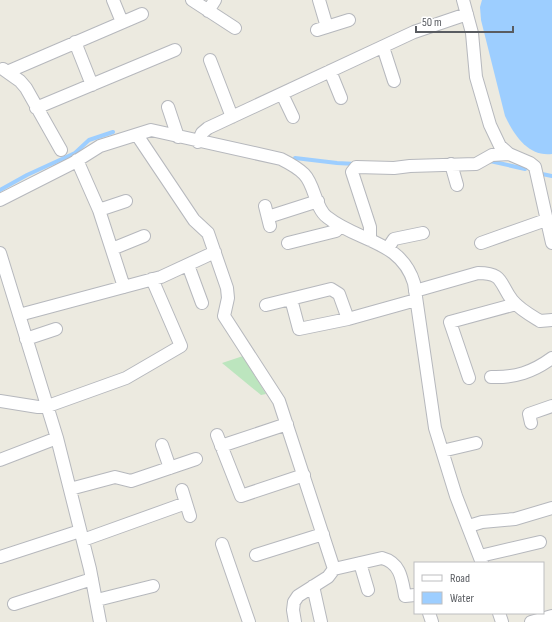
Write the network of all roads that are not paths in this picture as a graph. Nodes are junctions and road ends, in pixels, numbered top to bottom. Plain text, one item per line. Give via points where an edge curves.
1 (113, 0) edge
2 (192, 0) edge
3 (215, 0) edge
4 (319, 0) edge
5 (463, 0) edge
6 (208, 11) junction
7 (142, 14) dead end
8 (467, 14) junction
9 (348, 20) dead end
10 (122, 22) junction
11 (235, 28) dead end
12 (75, 42) junction
13 (383, 46) junction
14 (174, 50) dead end
15 (210, 60) dead end
16 (4, 70) edge
17 (330, 71) junction
18 (394, 81) dead end
19 (92, 85) junction
20 (282, 94) junction
21 (341, 98) dead end
22 (168, 107) dead end
23 (36, 108) junction
24 (232, 117) junction
25 (293, 117) dead end
26 (137, 135) junction
27 (178, 137) junction
28 (198, 142) junction
29 (61, 150) dead end
30 (509, 154) junction
31 (77, 160) junction
32 (451, 164) junction
33 (457, 184) dead end
34 (0, 200) edge
35 (126, 201) dead end
36 (318, 201) junction
37 (99, 210) junction
38 (268, 216) dead end
39 (546, 220) junction
40 (340, 226) junction
41 (423, 233) dead end
42 (144, 236) dead end
43 (551, 238) edge
44 (370, 240) junction
45 (288, 243) dead end
46 (481, 243) dead end
47 (388, 248) junction
48 (112, 249) junction
49 (214, 252) junction
50 (0, 253) edge
51 (188, 265) junction
52 (152, 279) junction
53 (4, 283) edge
54 (124, 286) junction
55 (416, 296) junction
56 (291, 299) junction
57 (202, 303) dead end
58 (516, 304) junction
59 (266, 305) dead end
60 (19, 315) junction
61 (348, 319) junction
62 (552, 320) edge
63 (56, 329) dead end
64 (26, 339) junction
65 (552, 358) edge
66 (491, 376) dead end
67 (469, 378) dead end
68 (0, 401) edge
69 (48, 406) junction
70 (552, 406) edge
71 (531, 423) dead end
72 (287, 424) junction
73 (57, 438) junction
74 (476, 443) dead end
75 (162, 445) dead end
76 (442, 451) junction
77 (196, 458) dead end
78 (0, 460) edge
79 (170, 468) junction
80 (304, 475) junction
81 (70, 489) junction
82 (182, 490) dead end
83 (186, 504) junction
84 (552, 508) edge
85 (190, 516) dead end
86 (469, 526) junction
87 (323, 534) junction
88 (82, 535) junction
89 (540, 542) dead end
90 (222, 544) dead end
91 (256, 555) dead end
92 (0, 557) edge
93 (481, 559) edge
94 (360, 563) junction
95 (334, 569) junction
96 (92, 579) junction
97 (153, 586) dead end
98 (313, 586) junction
99 (368, 590) dead end
100 (414, 595) edge
101 (96, 600) junction
102 (14, 604) dead end
103 (552, 616) edge
104 (100, 622) edge
105 (249, 622) edge
106 (296, 622) edge
107 (321, 622) edge
108 (531, 622) edge

1 - 10 street
2 - 6 street
3 - 6 street
4 - 9 street via 322,29
5 - 8 street
6 - 11 street
7 - 10 street
8 - 13 street via 414,32
8 - 30 street via 478,84 493,132 500,146
10 - 12 street
12 - 16 street
12 - 19 street
13 - 17 street
13 - 18 street
14 - 19 street
15 - 24 street
16 - 23 street via 26,88
17 - 20 street
17 - 21 street
19 - 23 street
20 - 24 street
20 - 25 street
22 - 27 street
23 - 29 street
24 - 28 street via 208,128
26 - 27 street via 151,130
26 - 31 street via 100,146
26 - 49 street via 194,220 208,233
27 - 28 street
28 - 36 street via 281,159 305,175
30 - 32 street via 492,155 476,164
30 - 39 street via 530,163 535,168
31 - 34 street
31 - 37 street
32 - 33 street
32 - 44 street via 394,168 356,167 352,172 370,227
35 - 37 street
36 - 38 street
36 - 40 street via 325,216
37 - 48 street
39 - 43 street
39 - 46 street
40 - 44 street
40 - 45 street via 336,231
41 - 47 street via 394,239
42 - 48 street
44 - 47 street
47 - 55 street via 410,269
48 - 54 street
49 - 51 street
49 - 72 street via 227,288 228,298 224,316 280,401
50 - 53 street
51 - 52 street
51 - 57 street
52 - 54 street
52 - 69 street via 181,346 126,378
53 - 60 street
54 - 60 street
55 - 58 street via 478,273 489,273 502,281
55 - 61 street
55 - 76 street via 432,417
56 - 59 street
56 - 61 street via 332,289 339,294
56 - 61 street via 299,329
58 - 62 street via 540,321
58 - 67 street via 450,322
60 - 64 street
63 - 64 street
64 - 69 street
65 - 66 street via 537,369 521,374
68 - 69 street via 38,407
69 - 73 street
70 - 71 street via 529,414
72 - 80 street
72 - 80 street via 219,440 241,496
73 - 78 street
73 - 81 street
74 - 76 street
75 - 79 street
76 - 86 street via 456,496
77 - 79 street
79 - 81 street via 131,481 114,477
80 - 87 street
81 - 88 street
82 - 83 street
83 - 85 street
83 - 88 street
84 - 86 street via 515,519
86 - 93 street
87 - 91 street
87 - 95 street
88 - 92 street
88 - 96 street
89 - 93 street
90 - 105 street
94 - 95 street
94 - 99 street
94 - 100 street via 382,558 390,560 400,572 405,596
95 - 98 street via 328,577
96 - 101 street
96 - 102 street
97 - 101 street
98 - 106 street via 298,596 294,602
98 - 107 street
101 - 104 street
103 - 108 street

